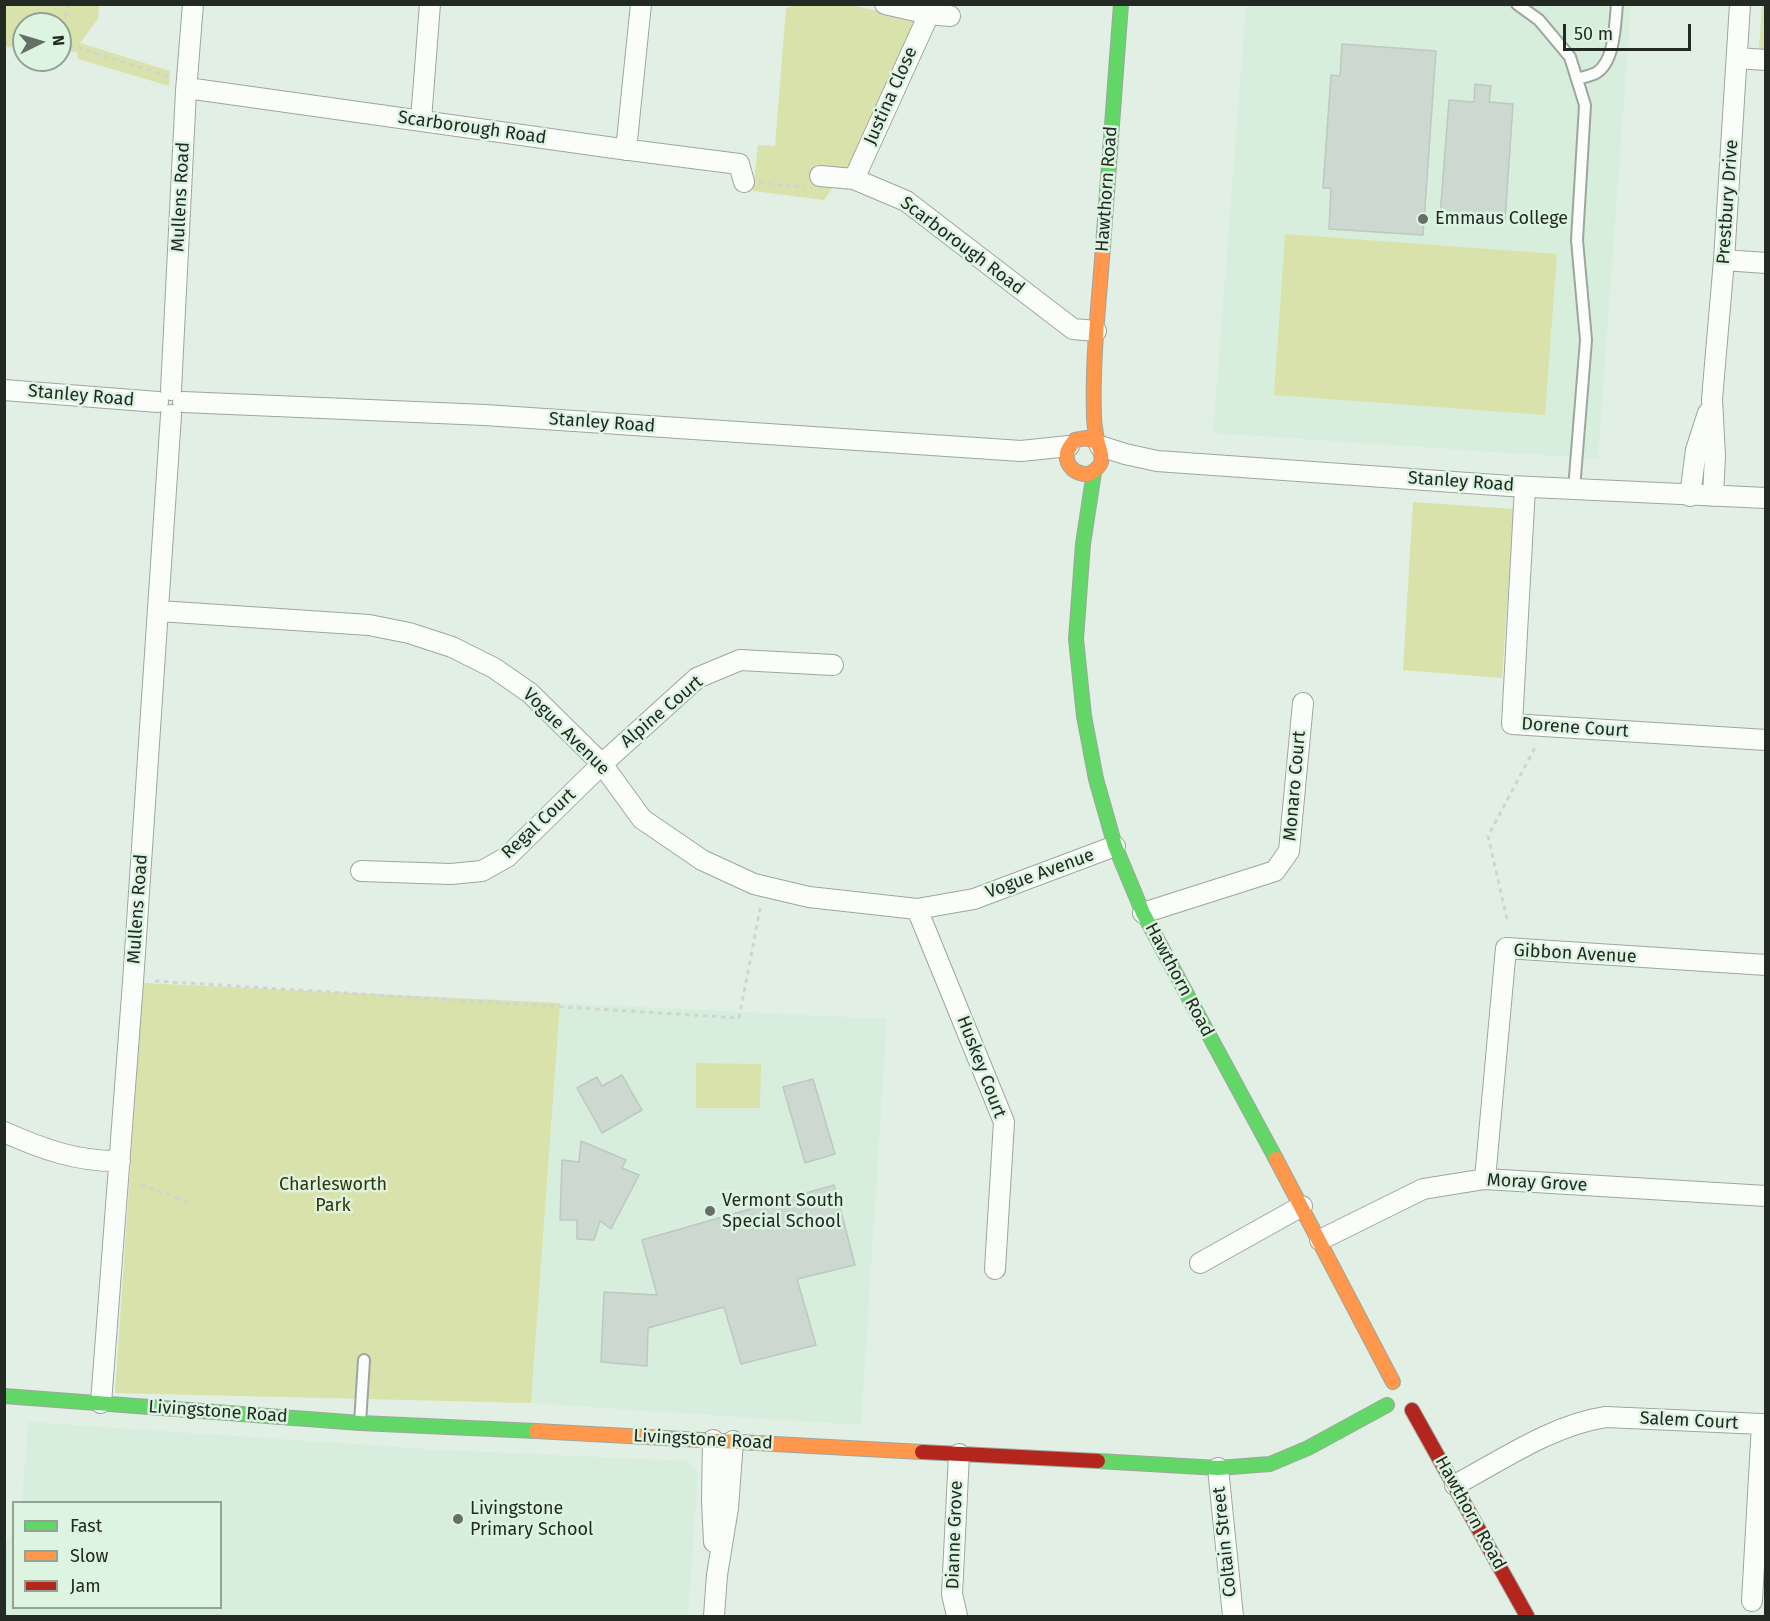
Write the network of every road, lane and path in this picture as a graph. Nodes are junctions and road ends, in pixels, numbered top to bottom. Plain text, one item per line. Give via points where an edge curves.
1 (193, 4) edge
2 (430, 4) edge
3 (641, 4) edge
4 (885, 4) edge
5 (1121, 4) edge
6 (1517, 4) edge
7 (1617, 4) edge
8 (1740, 4) edge
9 (929, 14) junction
10 (950, 16) dead end
11 (72, 47) edge
12 (1737, 58) junction
13 (1766, 60) edge
14 (1577, 79) junction
15 (180, 83) junction
16 (421, 120) junction
17 (626, 150) junction
18 (854, 179) junction
19 (813, 182) joint
20 (749, 183) joint
21 (1724, 260) junction
22 (1766, 263) edge
23 (1096, 331) junction
24 (1094, 373) junction
25 (4, 390) edge
26 (1712, 399) junction
27 (171, 402) junction
28 (1070, 445) junction
29 (1099, 445) junction
30 (1021, 451) junction
31 (1157, 461) junction
32 (1071, 468) junction
33 (1095, 471) junction
34 (1525, 486) junction
35 (1574, 489) junction
36 (1690, 496) junction
37 (1713, 496) junction
38 (1766, 498) edge
39 (1083, 544) junction
40 (159, 611) junction
41 (833, 665) dead end
42 (1303, 703) dead end
43 (1766, 740) edge
44 (1538, 742) dead end
45 (602, 764) junction
46 (1115, 846) junction
47 (361, 871) dead end
48 (761, 904) dead end
49 (917, 909) junction
50 (1143, 913) junction
51 (1507, 919) dead end
52 (1766, 965) edge
53 (155, 981) dead end
54 (4, 1132) edge
55 (120, 1161) junction
56 (1485, 1179) junction
57 (141, 1185) dead end
58 (1766, 1196) edge
59 (186, 1201) dead end
60 (1302, 1206) junction
61 (1320, 1240) junction
62 (1200, 1263) dead end
63 (995, 1269) dead end
64 (364, 1360) dead end
65 (1409, 1381) dead end
66 (1393, 1382) junction
67 (4, 1396) edge
68 (101, 1403) junction
69 (1387, 1405) junction
70 (360, 1423) junction
71 (713, 1440) junction
72 (734, 1441) junction
73 (959, 1454) junction
74 (1218, 1468) junction
75 (1455, 1485) junction
76 (717, 1575) junction
77 (1752, 1601) dead end
78 (714, 1617) edge
79 (957, 1617) edge
80 (1233, 1617) edge
81 (1527, 1617) edge

1 - 15 street, Mullens Road
2 - 16 street
3 - 17 street
4 - 9 street
5 - 23 main road, Hawthorn Road
6 - 14 lane via 1539,20 1570,57
7 - 14 lane via 1610,56 1598,72
8 - 12 street, Prestbury Drive
9 - 10 street
9 - 18 street, Justina Close
11 - 15 path
12 - 13 street
12 - 21 street, Prestbury Drive
14 - 35 lane via 1585,105 1577,240 1586,340
15 - 16 street, Scarborough Road
15 - 27 street, Mullens Road
16 - 17 street, Scarborough Road
17 - 20 street, Scarborough Road via 739,164
18 - 19 street, Scarborough Road
18 - 23 street, Scarborough Road via 906,201 1073,329
19 - 20 path
21 - 22 street
21 - 26 street, Prestbury Drive
23 - 24 main road, Hawthorn Road
24 - 28 main road, Hawthorn Road
24 - 29 main road, Hawthorn Road via 1094,419
25 - 27 street, Stanley Road
26 - 36 street, Prestbury Drive via 1696,450
26 - 37 street, Prestbury Drive
27 - 30 street, Stanley Road via 484,415
27 - 40 street, Mullens Road
28 - 29 main road via 1081,438
28 - 30 street, Stanley Road
28 - 32 main road via 1066,457
29 - 31 street, Stanley Road
29 - 33 main road via 1102,462
30 - 32 street, Stanley Road
31 - 33 street, Stanley Road
31 - 34 street, Stanley Road
32 - 33 main road via 1082,474
32 - 39 main road, Hawthorn Road via 1078,488
33 - 39 main road, Hawthorn Road
34 - 35 street, Stanley Road
34 - 43 street, Dorene Court via 1512,724
35 - 36 street, Stanley Road
36 - 37 street, Stanley Road
37 - 38 street, Stanley Road
39 - 46 main road, Hawthorn Road via 1076,639 1084,716
40 - 45 street, Vogue Avenue via 369,625 452,647 494,668 530,693
40 - 55 street, Mullens Road
41 - 45 street, Alpine Court via 740,660 697,678
42 - 50 street, Monaro Court via 1289,851 1275,871
44 - 51 path via 1488,836
45 - 47 street, Regal Court via 507,857 482,871
45 - 49 street, Vogue Avenue via 642,819 702,860 754,884 809,897
46 - 49 street, Vogue Avenue via 974,899
46 - 50 main road, Hawthorn Road
48 - 53 path via 739,1018
49 - 63 street, Huskey Court via 1004,1122
50 - 60 main road, Hawthorn Road
52 - 56 street, Gibbon Avenue via 1506,948
54 - 55 street via 62,1154 100,1162
55 - 68 street, Mullens Road
56 - 58 street, Moray Grove
56 - 61 street, Moray Grove via 1423,1189
57 - 59 path
60 - 61 main road, Hawthorn Road
60 - 62 street
61 - 66 main road, Hawthorn Road
64 - 70 lane
65 - 66 main road
66 - 69 main road via 1386,1390
67 - 68 main road, Livingstone Road
68 - 70 main road, Livingstone Road
69 - 74 main road, Livingstone Road via 1270,1464
69 - 75 main road, Hawthorn Road via 1401,1414 1415,1405
70 - 71 main road, Livingstone Road
71 - 72 main road, Livingstone Road
71 - 76 street
72 - 73 main road, Livingstone Road
72 - 76 street
73 - 74 main road, Livingstone Road
73 - 79 street, Dianne Grove via 952,1594
74 - 80 street, Coltain Street
75 - 77 street, Salem Court via 1583,1420 1606,1417 1762,1424
75 - 81 main road, Hawthorn Road
76 - 78 street

